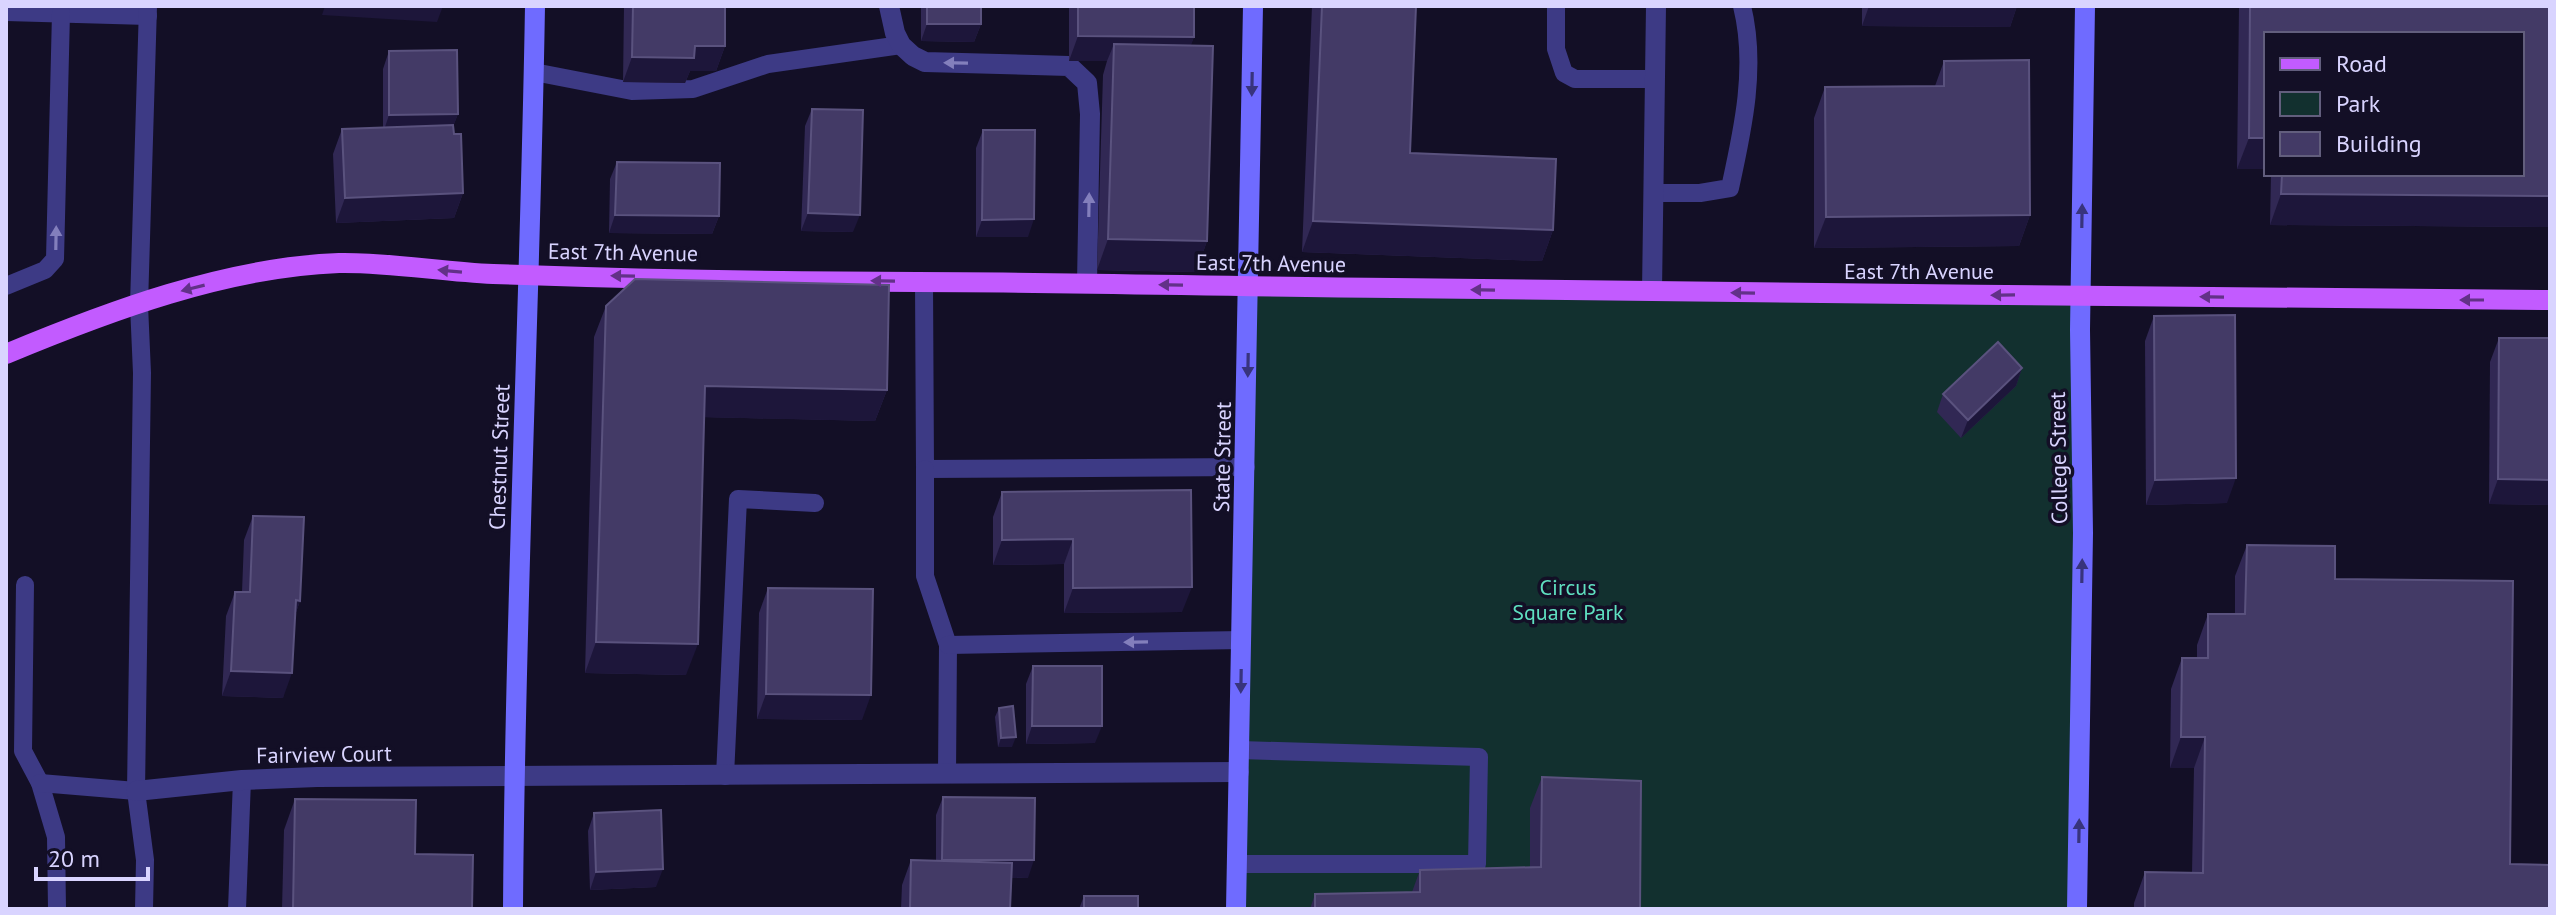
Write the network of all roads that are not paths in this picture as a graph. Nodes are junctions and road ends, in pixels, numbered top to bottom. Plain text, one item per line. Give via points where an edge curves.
1 (535, 6) edge
2 (889, 6) edge
3 (1253, 6) edge
4 (1556, 6) edge
5 (1656, 6) edge
6 (1742, 6) edge
7 (2085, 6) edge
8 (148, 11) edge
9 (6, 12) edge
10 (61, 13) junction
11 (901, 45) junction
12 (534, 72) junction
13 (1654, 79) junction
14 (1653, 193) junction
15 (528, 274) junction
16 (924, 282) junction
17 (1087, 283) junction
18 (6, 286) edge
19 (1249, 287) junction
20 (1652, 291) junction
21 (2080, 294) junction
22 (2550, 300) edge
23 (139, 305) junction
24 (6, 354) edge
25 (1246, 467) junction
26 (925, 469) junction
27 (815, 503) dead end
28 (25, 585) dead end
29 (1242, 640) junction
30 (948, 645) junction
31 (1240, 750) junction
32 (1239, 772) junction
33 (947, 774) junction
34 (725, 776) junction
35 (514, 777) junction
36 (242, 780) junction
37 (40, 783) junction
38 (136, 791) junction
39 (1237, 864) junction
40 (57, 909) edge
41 (144, 909) edge
42 (237, 909) edge
43 (513, 909) edge
44 (1236, 909) edge
45 (2077, 909) edge

1 - 12 street, Chestnut Street
2 - 11 street
3 -> 19 street, State Street
4 - 13 lane via 1556,49 1564,73 1575,79
5 - 13 street
6 - 14 lane via 1747,110 1730,188
21 -> 7 street, College Street
8 - 10 lane
8 - 23 lane
9 - 10 lane
18 -> 10 lane via 45,270 55,259
11 - 12 lane via 768,64 693,89 632,91
17 -> 11 street via 1087,83 1069,66 925,62
12 - 15 street, Chestnut Street
13 - 14 street
14 - 20 street
16 -> 15 main road, East 7th Avenue
15 -> 23 main road, East 7th Avenue via 338,263 246,275
15 - 35 street, Chestnut Street
16 - 17 main road, East 7th Avenue
16 - 26 lane
19 -> 17 main road, East 7th Avenue
20 -> 19 main road, East 7th Avenue
19 -> 25 street, State Street
21 -> 20 main road, East 7th Avenue
22 -> 21 main road, East 7th Avenue
45 -> 21 street, College Street via 2083,533
23 - 24 main road, East 7th Avenue
23 - 38 lane
25 - 26 lane
25 - 29 street, State Street
26 - 30 lane via 925,576
27 - 34 lane via 738,499
28 - 37 lane via 23,751
29 -> 30 lane
29 -> 31 street, State Street
30 - 33 lane
31 - 32 street, State Street
31 - 39 lane via 1479,757 1477,864
32 - 33 street, Fairview Court
32 - 39 street, State Street
33 - 34 street, Fairview Court
34 - 35 street, Fairview Court
35 - 36 street, Fairview Court
35 - 43 street, Chestnut Street
36 - 38 street, Fairview Court
36 - 42 lane
37 - 38 lane
37 - 40 lane via 56,837
38 - 41 lane via 145,860
39 - 44 street, State Street

